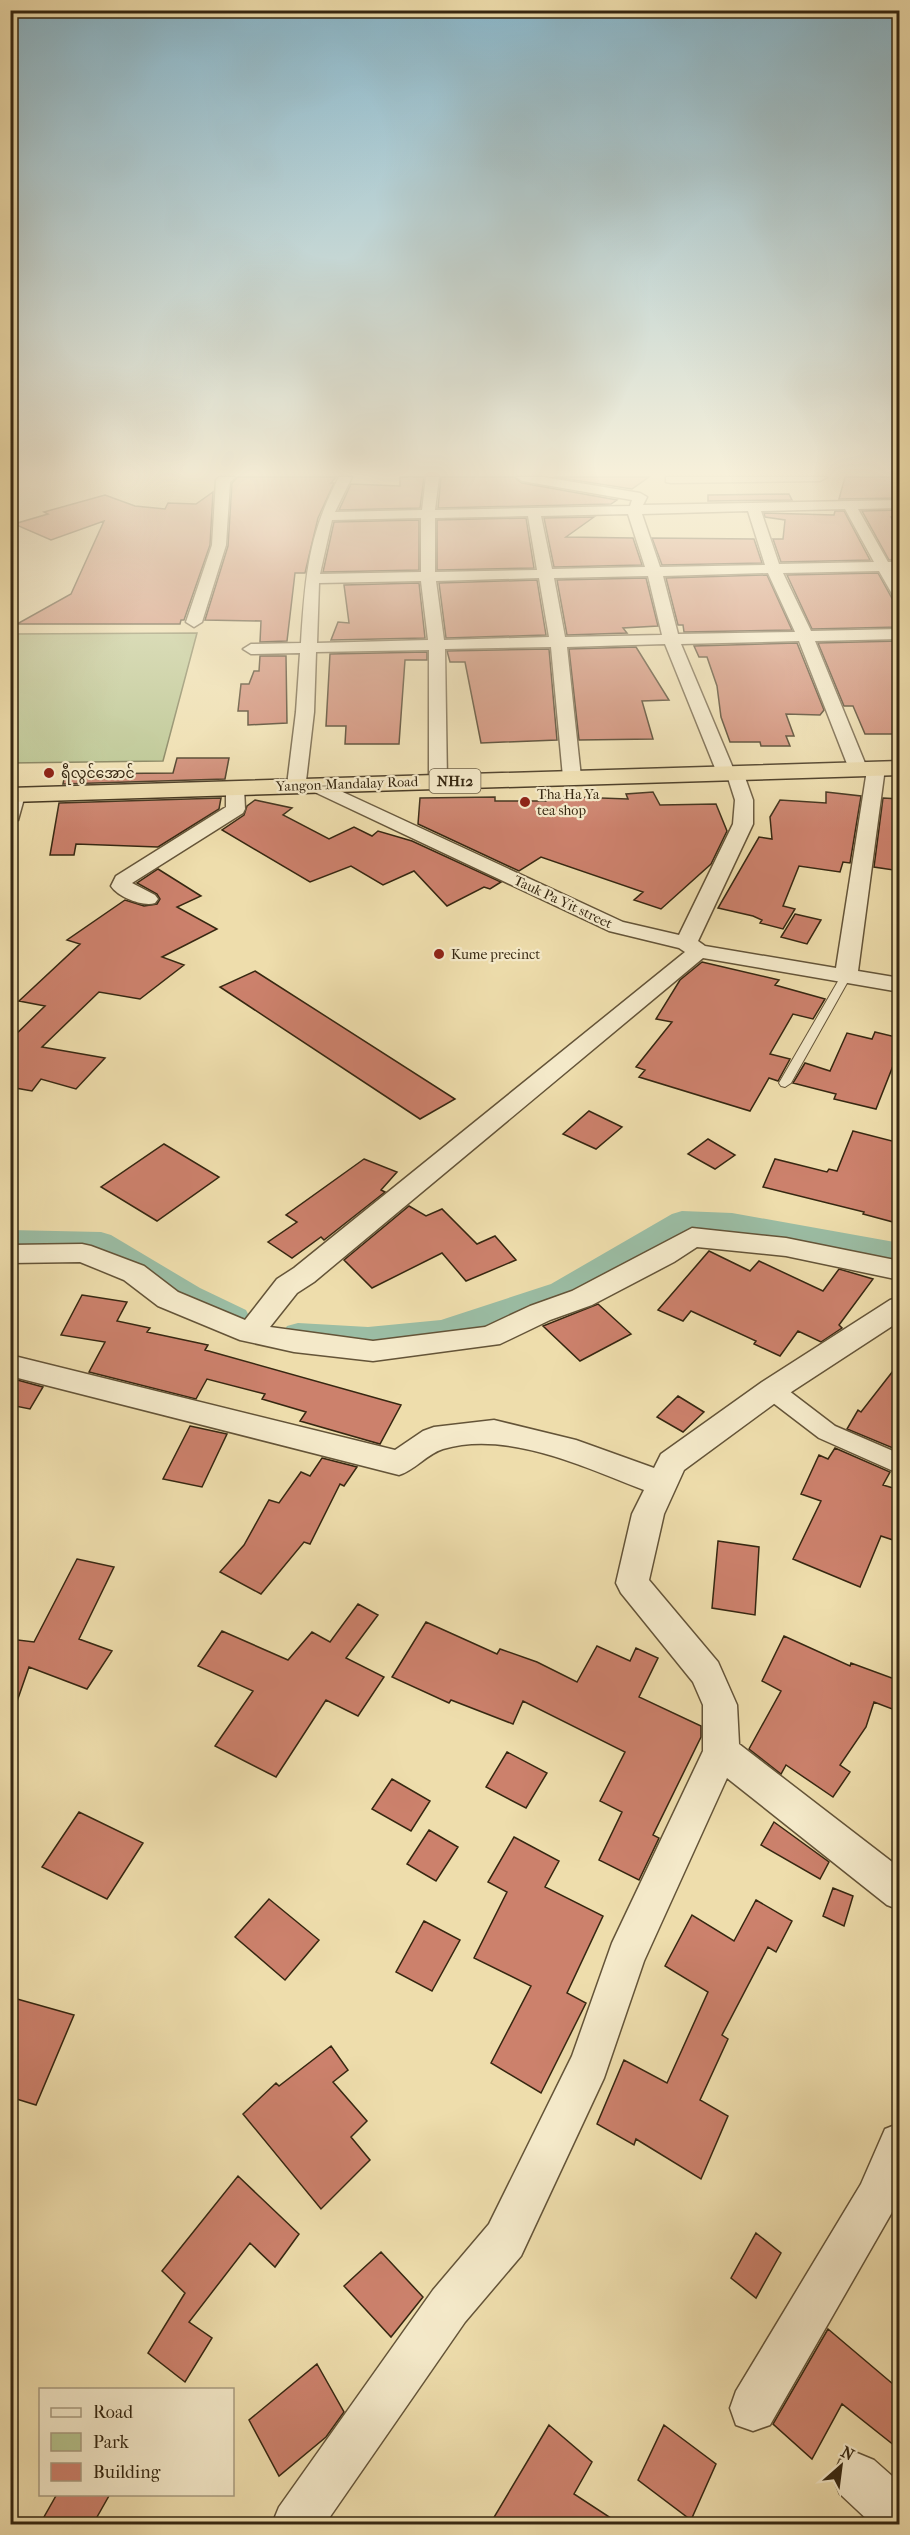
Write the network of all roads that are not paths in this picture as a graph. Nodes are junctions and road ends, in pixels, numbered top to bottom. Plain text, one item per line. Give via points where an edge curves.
1 (203, 595) edge
2 (311, 595) edge
3 (430, 595) edge
4 (549, 595) edge
5 (660, 595) edge
6 (786, 595) edge
7 (194, 622) dead end
8 (900, 633) edge
9 (804, 634) junction
10 (558, 640) junction
11 (671, 640) junction
12 (437, 646) junction
13 (251, 649) dead end
14 (307, 649) junction
15 (900, 768) edge
16 (867, 769) junction
17 (731, 773) junction
18 (572, 777) junction
19 (438, 782) junction
20 (304, 785) junction
21 (235, 788) junction
22 (12, 802) edge
23 (148, 899) dead end
24 (693, 947) junction
25 (846, 975) junction
26 (900, 985) edge
27 (785, 1083) dead end
28 (10, 1254) edge
29 (900, 1271) edge
30 (900, 1307) edge
31 (251, 1332) junction
32 (10, 1365) edge
33 (772, 1390) junction
34 (900, 1465) edge
35 (662, 1484) junction
36 (721, 1752) junction
37 (900, 1892) edge
38 (900, 2144) edge
39 (753, 2408) dead end
40 (857, 2477) dead end
41 (900, 2517) edge
42 (296, 2524) edge

1 - 7 street
2 - 14 street
3 - 12 street
4 - 10 street
5 - 11 street
6 - 9 street
8 - 9 street
9 - 11 street
9 - 16 street
10 - 11 street
10 - 12 street
10 - 18 street
11 - 17 street
12 - 14 street
12 - 19 street
13 - 14 street
14 - 20 street
15 - 16 highway, Yangon-Mandalay Road / NH12
16 - 17 highway, Yangon-Mandalay Road / NH12
16 - 25 street
17 - 18 highway, Yangon-Mandalay Road / NH12
17 - 24 street via 744,800 743,824
18 - 19 highway, Yangon-Mandalay Road / NH12
19 - 20 highway, Yangon-Mandalay Road / NH12
20 - 21 highway, Yangon-Mandalay Road / NH12
20 - 24 street, Tauk Pa Yit street via 616,927
21 - 22 highway, Yangon-Mandalay Road / NH12
21 - 23 street via 236,809 123,880 121,886
24 - 25 street, Tauk Pa Yit street
24 - 31 street via 287,1286
25 - 26 street, Tauk Pa Yit street
25 - 27 lane
28 - 31 street via 82,1253 134,1273 168,1299
29 - 31 street via 786,1247 692,1237 582,1298 490,1337 373,1351 294,1342
30 - 33 street
32 - 35 street via 399,1463 434,1439 494,1431 576,1452
33 - 34 street via 827,1432
33 - 35 street via 672,1462
35 - 36 street via 648,1514 632,1583 706,1673 720,1706
36 - 37 street
36 - 42 street via 627,1957 590,2064 505,2240 448,2306
38 - 39 street via 876,2199
40 - 41 street

